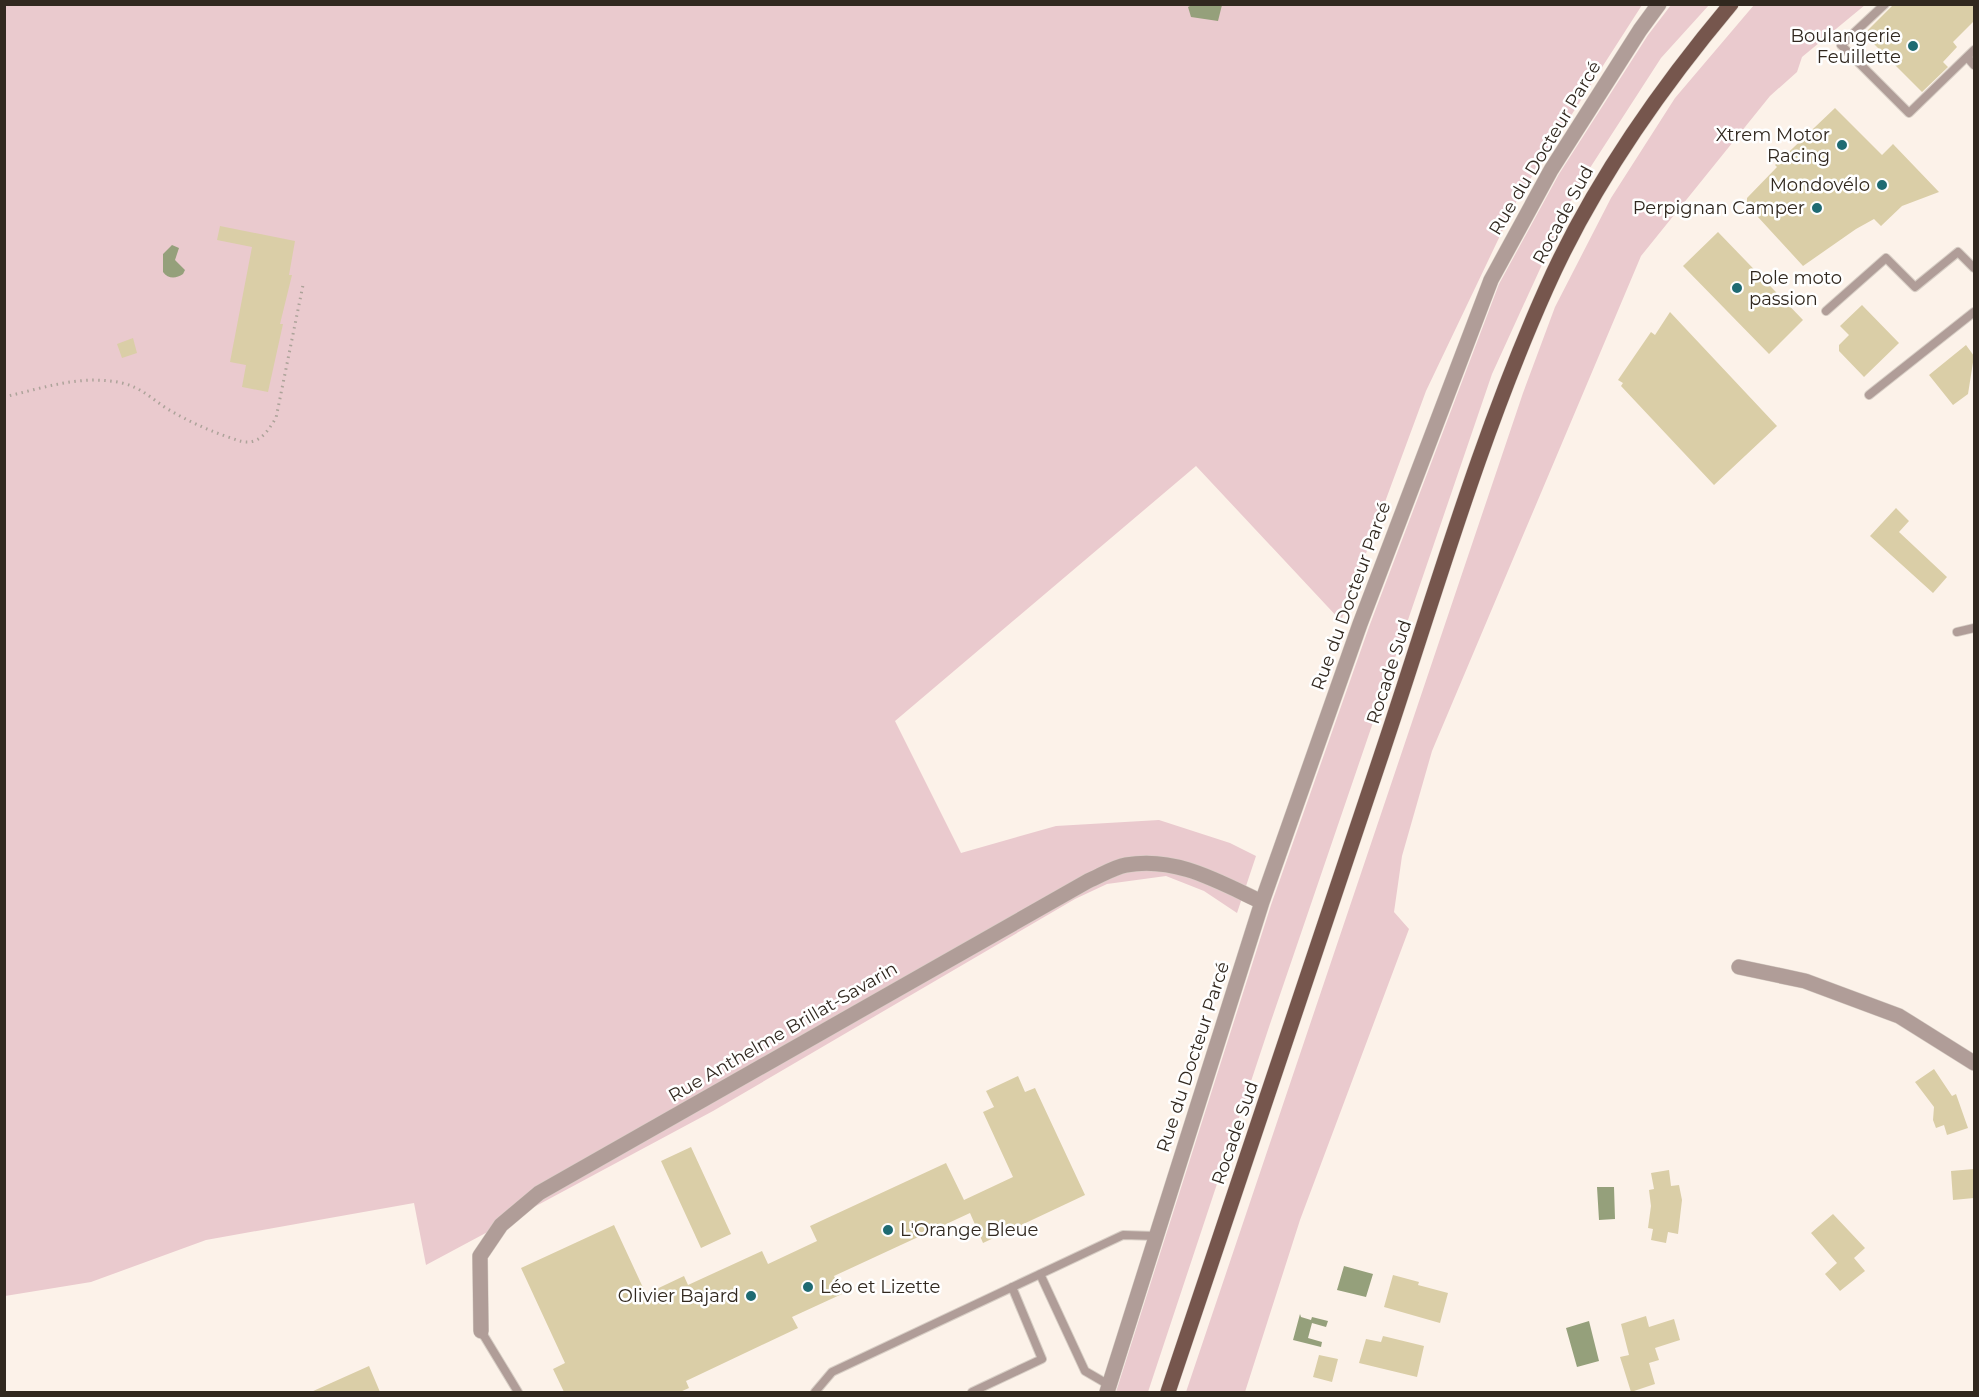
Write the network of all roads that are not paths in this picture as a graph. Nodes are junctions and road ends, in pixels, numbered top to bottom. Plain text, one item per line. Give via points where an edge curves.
1 (1659, 4) edge
2 (1731, 4) edge
3 (1885, 4) edge
4 (1974, 50) edge
5 (1967, 57) junction
6 (1974, 65) edge
7 (1974, 268) edge
8 (1826, 311) dead end
9 (1974, 312) edge
10 (1869, 395) dead end
11 (1974, 628) edge
12 (1957, 632) dead end
13 (1262, 902) junction
14 (1739, 967) dead end
15 (1974, 1063) edge
16 (1156, 1236) junction
17 (1040, 1274) junction
18 (1012, 1287) junction
19 (481, 1331) joint
20 (1108, 1389) edge
21 (518, 1392) edge
22 (814, 1392) edge
23 (972, 1392) edge
24 (1168, 1392) edge

1 - 13 street, Rue du Docteur Parcé via 1551,170 1491,280 1364,613
2 - 24 main road, Rocade Sud via 1682,63 1614,162 1546,287 1443,569
3 - 5 lane via 1841,45 1909,113
4 - 5 lane
5 - 6 lane
7 - 8 lane via 1958,252 1915,287 1886,258
9 - 10 lane
11 - 12 lane
13 - 16 street, Rue du Docteur Parcé
13 - 19 street, Rue Anthelme Brillat-Savarin via 1192,870 1158,863 1125,865 1088,881 539,1193 501,1225 480,1256
14 - 15 street via 1805,981 1899,1016
16 - 17 lane via 1123,1235
16 - 20 street, Rue du Docteur Parcé
17 - 18 lane
17 - 20 lane, Rue du Docteur Parcé via 1085,1371
18 - 22 lane via 832,1372
18 - 23 lane via 1042,1359
19 - 21 lane, Rue Anthelme Brillat-Savarin

